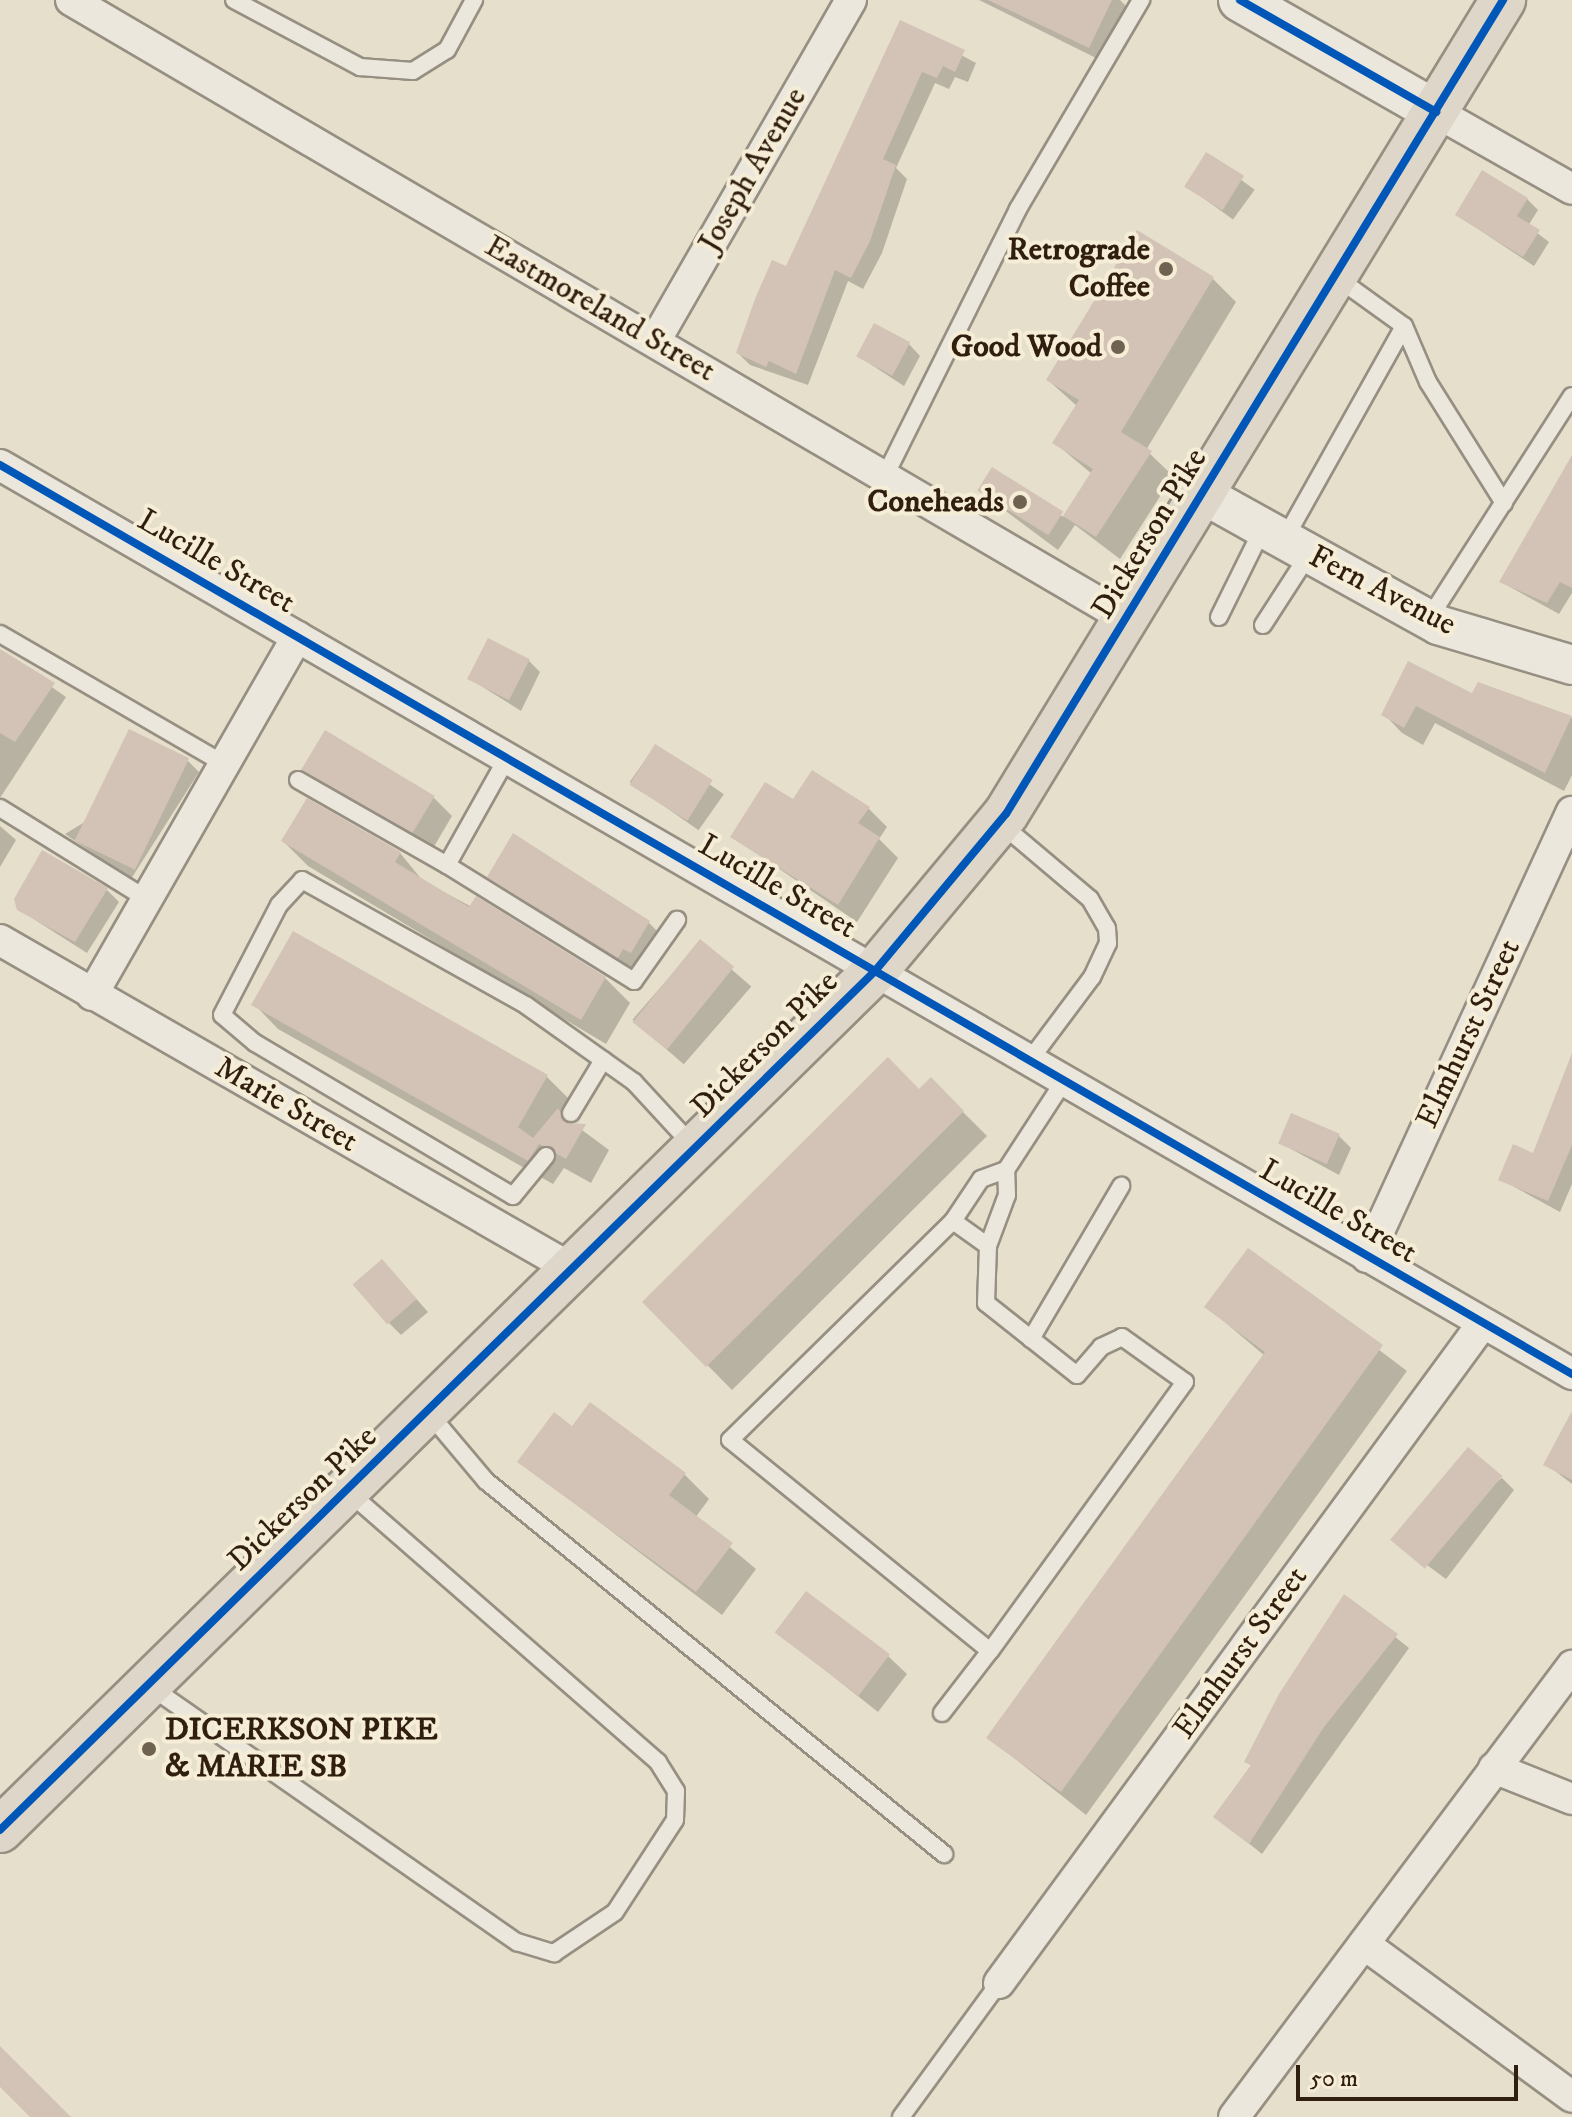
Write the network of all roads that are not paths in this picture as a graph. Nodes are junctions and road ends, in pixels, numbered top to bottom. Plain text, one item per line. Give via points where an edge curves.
1 (71, 0) edge
2 (234, 0) edge
3 (474, 0) edge
4 (851, 0) edge
5 (1141, 0) edge
6 (1503, 0) edge
7 (1249, 2) edge
8 (1436, 112) junction
9 (1572, 189) edge
10 (1335, 276) junction
11 (1404, 326) junction
12 (655, 341) junction
13 (1572, 396) edge
14 (0, 465) edge
15 (885, 476) junction
16 (1202, 494) junction
17 (1504, 503) junction
18 (1285, 540) junction
19 (1219, 617) dead end
20 (1127, 619) junction
21 (1428, 620) junction
22 (1263, 625) dead end
23 (0, 634) edge
24 (297, 637) junction
25 (1572, 665) edge
26 (507, 758) junction
27 (224, 764) junction
28 (298, 780) dead end
29 (0, 808) edge
30 (1572, 812) edge
31 (998, 822) junction
32 (447, 865) junction
33 (147, 899) junction
34 (677, 920) dead end
35 (0, 940) edge
36 (875, 971) junction
37 (92, 995) junction
38 (603, 1060) junction
39 (1030, 1060) junction
40 (1064, 1081) junction
41 (571, 1113) dead end
42 (695, 1148) junction
43 (546, 1156) dead end
44 (1006, 1170) junction
45 (1121, 1186) dead end
46 (953, 1221) junction
47 (988, 1246) junction
48 (1367, 1257) junction
49 (572, 1269) junction
50 (1483, 1323) junction
51 (1031, 1339) junction
52 (1572, 1374) edge
53 (427, 1411) junction
54 (346, 1490) junction
55 (990, 1651) junction
56 (1572, 1666) edge
57 (147, 1684) junction
58 (942, 1713) dead end
59 (1494, 1768) junction
60 (1572, 1799) edge
61 (0, 1830) edge
62 (944, 1854) dead end
63 (1364, 1944) junction
64 (999, 1983) joint
65 (1572, 2097) edge
66 (1244, 2113) edge
67 (901, 2117) edge

1 - 12 street, Eastmoreland Street
2 - 3 lane via 360,67 413,71 447,50
4 - 12 street, Joseph Avenue
5 - 15 lane via 1018,209
6 - 8 main road, Dickerson Pike
7 - 8 main road
8 - 9 street
8 - 10 main road, Dickerson Pike
10 - 11 lane
10 - 16 main road, Dickerson Pike
11 - 17 lane via 1428,382
11 - 18 lane
12 - 15 street, Eastmoreland Street
13 - 17 lane
14 - 24 street, Lucille Street
15 - 20 street, Eastmoreland Street
16 - 18 street, Fern Avenue
16 - 20 main road, Dickerson Pike
17 - 21 lane
18 - 19 lane
18 - 21 street, Fern Avenue
18 - 22 lane
20 - 31 main road, Dickerson Pike
21 - 25 street, Fern Avenue
23 - 27 lane
24 - 26 street, Lucille Street
24 - 27 street
26 - 32 lane
26 - 36 street, Lucille Street
27 - 33 street
28 - 32 lane
29 - 33 lane
30 - 48 street, Elmhurst Street
31 - 36 main road, Dickerson Pike
31 - 39 lane via 1090,899 1107,928 1108,943 1092,977
32 - 34 lane via 634,981
33 - 37 street
35 - 37 street, Marie Street
36 - 39 street, Lucille Street
36 - 42 main road, Dickerson Pike
37 - 49 street, Marie Street
38 - 41 lane
38 - 42 lane via 634,1082
38 - 43 lane via 527,1006 302,880 279,905 222,1015 255,1043 513,1196
39 - 40 street, Lucille Street
40 - 44 lane
40 - 48 street, Lucille Street
42 - 49 main road, Dickerson Pike
44 - 46 lane via 981,1179
44 - 47 lane via 1007,1195
45 - 51 lane
46 - 47 lane
46 - 55 lane via 730,1440
47 - 51 lane via 986,1303
48 - 50 street, Lucille Street
49 - 53 main road, Dickerson Pike
50 - 52 street, Lucille Street
50 - 64 street, Elmhurst Street
51 - 55 lane via 1077,1375 1101,1347 1122,1337 1185,1382
53 - 54 main road, Dickerson Pike
53 - 62 lane via 486,1481
54 - 57 main road, Dickerson Pike
54 - 57 lane via 658,1762 676,1791 675,1820 615,1912 554,1953 517,1942
55 - 58 lane
56 - 59 street
57 - 61 main road, Dickerson Pike
59 - 60 street
59 - 63 street
63 - 65 street
63 - 66 street
64 - 67 lane

